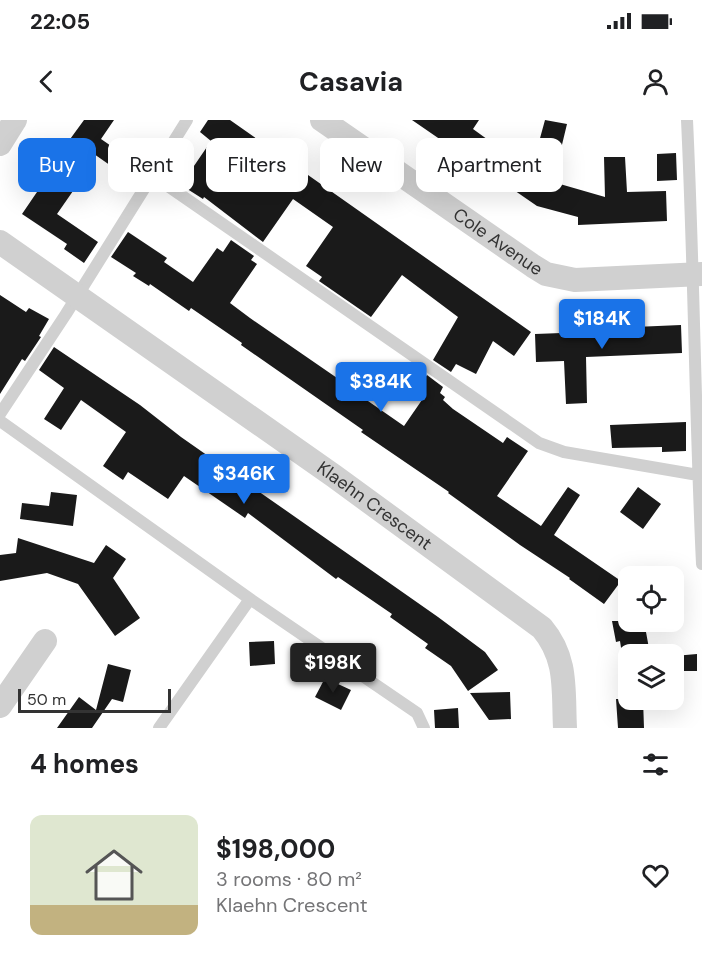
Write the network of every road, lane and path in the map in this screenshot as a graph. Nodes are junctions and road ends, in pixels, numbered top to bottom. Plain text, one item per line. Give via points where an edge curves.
1 (15, 120) edge
2 (187, 120) edge
3 (322, 120) edge
4 (687, 120) edge
5 (176, 138) edge
6 (0, 144) edge
7 (141, 192) edge
8 (177, 192) edge
9 (0, 242) edge
10 (698, 274) edge
11 (77, 295) junction
12 (0, 414) edge
13 (0, 421) edge
14 (698, 475) junction
15 (702, 564) edge
16 (250, 599) junction
17 (45, 642) dead end
18 (0, 706) edge
19 (159, 728) edge
20 (424, 728) edge
21 (565, 728) edge

1 - 6 street
2 - 5 lane
3 - 10 street, Cole Avenue via 546,273 575,280
4 - 10 lane
7 - 11 lane
8 - 14 lane via 539,442 564,452
9 - 11 street, Klaehn Crescent
10 - 14 lane
11 - 12 lane
11 - 21 street, Klaehn Crescent via 542,628 559,654
13 - 16 lane
14 - 15 lane
16 - 19 lane
16 - 20 lane via 417,713
17 - 18 street

